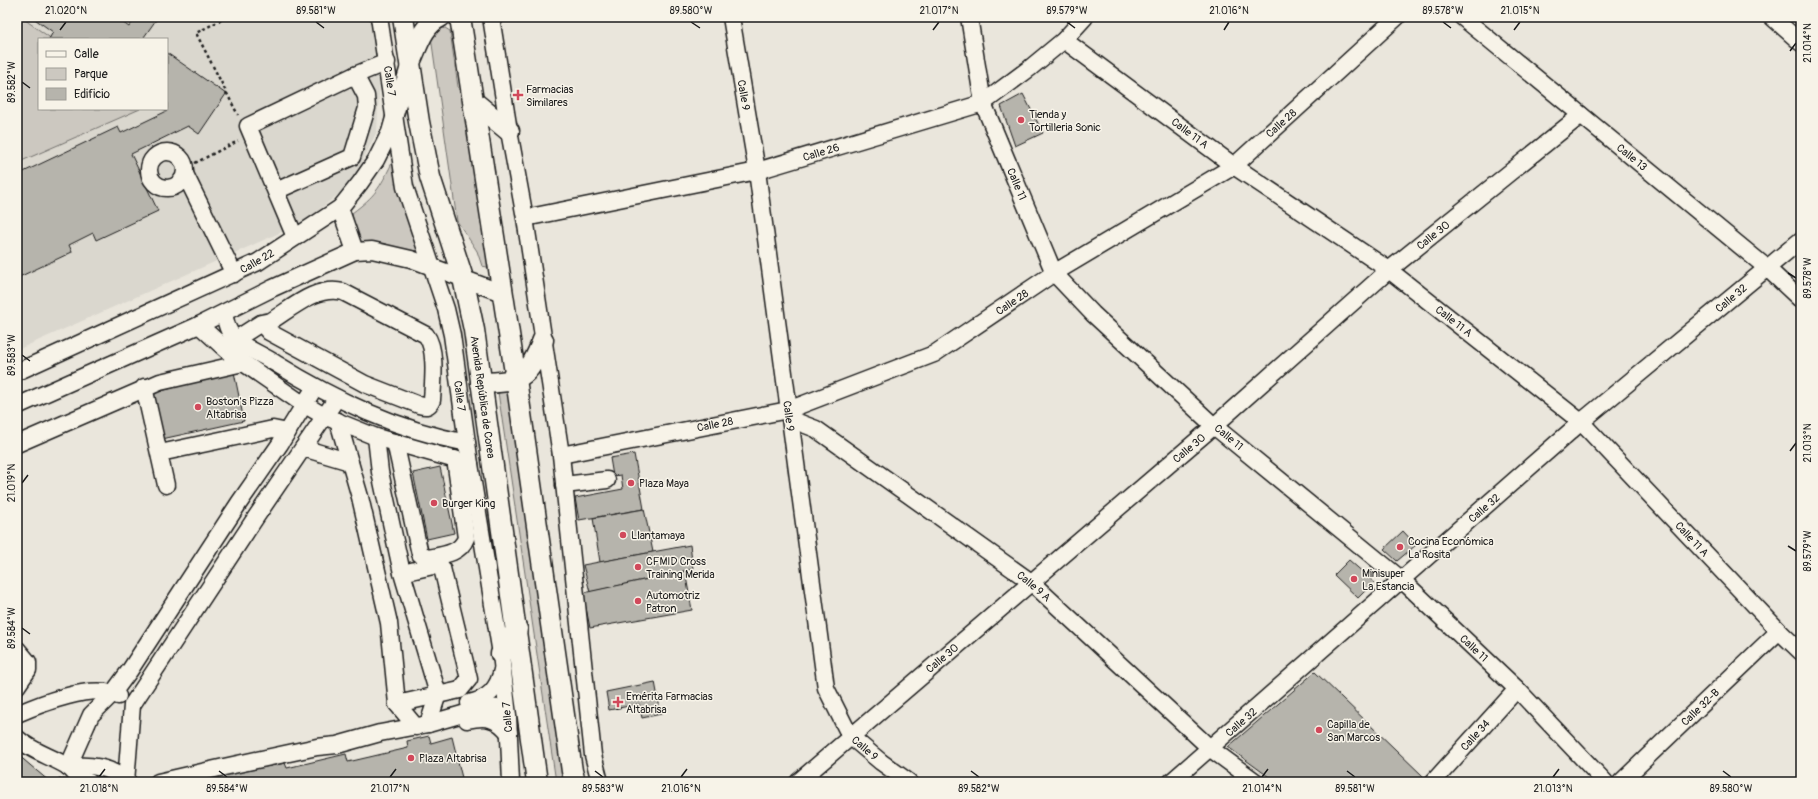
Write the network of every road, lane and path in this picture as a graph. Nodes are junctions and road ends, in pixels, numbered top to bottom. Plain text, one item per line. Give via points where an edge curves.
1 (227, 17) edge
2 (379, 17) edge
3 (403, 17) edge
4 (440, 17) edge
5 (491, 17) edge
6 (731, 17) edge
7 (969, 17) edge
8 (1085, 17) edge
9 (1397, 17) edge
10 (1462, 17) edge
11 (1772, 17) edge
12 (458, 18) edge
13 (1064, 40) junction
14 (1801, 44) edge
15 (411, 60) junction
16 (387, 62) junction
17 (355, 75) junction
18 (474, 102) junction
19 (983, 103) junction
20 (1581, 115) junction
21 (395, 117) junction
22 (508, 131) junction
23 (250, 135) junction
24 (1234, 166) junction
25 (185, 171) joint
26 (757, 171) junction
27 (276, 191) junction
28 (340, 208) junction
29 (525, 218) junction
30 (295, 237) junction
31 (1801, 240) edge
32 (355, 252) junction
33 (432, 266) junction
34 (1767, 268) junction
35 (1389, 270) junction
36 (1054, 273) junction
37 (234, 274) junction
38 (463, 278) junction
39 (502, 293) junction
40 (1801, 300) edge
41 (224, 313) junction
42 (261, 323) junction
43 (199, 325) junction
44 (236, 339) junction
45 (543, 340) junction
46 (243, 363) junction
47 (17, 372) edge
48 (516, 379) junction
49 (481, 383) junction
50 (144, 387) junction
51 (315, 387) junction
52 (337, 398) junction
53 (305, 405) junction
54 (17, 406) edge
55 (789, 415) junction
56 (331, 418) junction
57 (1581, 422) junction
58 (1214, 426) junction
59 (288, 432) junction
60 (376, 437) junction
61 (395, 442) junction
62 (467, 443) junction
63 (17, 444) edge
64 (303, 448) junction
65 (160, 453) junction
66 (561, 455) junction
67 (350, 462) junction
68 (462, 462) junction
69 (607, 480) dead end
70 (166, 485) dead end
71 (564, 486) junction
72 (237, 506) junction
73 (256, 517) junction
74 (402, 573) junction
75 (1402, 580) junction
76 (1031, 582) junction
77 (169, 611) junction
78 (188, 620) junction
79 (517, 629) junction
80 (1779, 631) junction
81 (17, 649) edge
82 (1801, 652) edge
83 (501, 662) junction
84 (17, 686) edge
85 (1517, 689) junction
86 (113, 693) junction
87 (438, 694) junction
88 (397, 704) junction
89 (132, 705) junction
90 (17, 714) edge
91 (508, 716) junction
92 (422, 725) junction
93 (509, 733) junction
94 (850, 736) junction
95 (17, 738) edge
96 (1211, 749) junction
97 (68, 767) junction
98 (89, 782) edge
99 (126, 782) edge
100 (158, 782) edge
101 (511, 782) edge
102 (537, 782) edge
103 (575, 782) edge
104 (600, 782) edge
105 (798, 782) edge
106 (909, 782) edge
107 (1171, 782) edge
108 (1256, 782) edge
109 (1433, 782) edge
110 (1605, 782) edge
111 (1621, 782) edge

1 - 23 path via 196,32
2 - 16 street, Calle 7
3 - 15 main road, Avenida República de Corea
4 - 15 main road via 433,20 426,29
5 - 22 street
6 - 26 street, Calle 9
7 - 19 street, Calle 11
8 - 13 street, Calle 26
9 - 24 street, Calle 28
10 - 20 street, Calle 13
11 - 14 street
12 - 18 main road
13 - 19 street, Calle 26
13 - 24 street, Calle 11 A
15 - 21 street, Calle 22
15 - 38 main road, Avenida República de Corea via 419,122 430,177
16 - 17 street
16 - 21 street, Calle 7
17 - 23 street via 248,126
17 - 27 street via 366,96 367,108 352,157
18 - 22 main road
18 - 39 main road
19 - 26 street, Calle 26
19 - 36 street, Calle 11
20 - 34 street, Calle 13
20 - 35 street, Calle 30
21 - 28 street, Calle 22 via 376,160
21 - 33 street, Calle 7 via 405,187
22 - 29 street
23 - 25 path
23 - 27 street
24 - 35 street, Calle 11 A
24 - 36 street, Calle 28
25 - 37 street
26 - 29 street, Calle 26
26 - 55 street, Calle 9
27 - 30 street
28 - 30 street, Calle 22
28 - 32 street
29 - 45 street
30 - 37 street, Calle 22 via 258,262
31 - 34 street, Calle 32
32 - 33 street via 372,250
32 - 41 street
33 - 38 street
33 - 62 street, Calle 7 via 452,335
34 - 40 street, Calle 13
34 - 57 street, Calle 32
35 - 57 street, Calle 11 A
35 - 58 street, Calle 30
36 - 55 street, Calle 28 via 934,354
36 - 58 street, Calle 11 via 1093,314
37 - 47 street, Calle 22
38 - 39 street
38 - 49 main road, Avenida República de Corea via 474,330
39 - 48 main road
41 - 43 street
41 - 44 street via 227,327
42 - 42 street via 269,332 365,384 419,405 430,405 430,340 426,335 343,292 323,291
42 - 44 street
43 - 46 street
43 - 54 street
44 - 51 street
45 - 48 main road via 535,360
45 - 66 street
46 - 50 street
46 - 53 street
48 - 49 main road via 508,382
48 - 103 main road
49 - 79 main road, Avenida República de Corea
50 - 63 street via 98,410
50 - 65 street
51 - 52 street
51 - 53 street
52 - 56 street
52 - 62 street via 393,424
53 - 56 street
53 - 59 street
55 - 66 street, Calle 28
55 - 76 street, Calle 9 A via 816,429
55 - 94 street, Calle 9 via 826,688
56 - 60 street
56 - 64 street
56 - 67 street
57 - 75 street, Calle 32
57 - 80 street, Calle 11 A
58 - 75 street, Calle 11
58 - 76 street, Calle 30
59 - 65 street via 273,429
59 - 72 street
60 - 61 street
60 - 74 street via 380,472
61 - 68 street
61 - 68 street via 420,554 424,557 457,551 466,538
62 - 68 street, Calle 7
64 - 67 street
64 - 73 street
65 - 70 street
66 - 71 street
67 - 88 street via 389,623
68 - 83 street, Calle 7
69 - 71 street
71 - 104 street via 593,755
72 - 73 street
72 - 77 street
73 - 78 street
74 - 87 street
74 - 87 street via 433,566 442,568 445,573 469,679 460,690
75 - 85 street, Calle 11
75 - 96 street, Calle 32
76 - 94 street, Calle 30
76 - 96 street, Calle 9 A
77 - 78 street
77 - 86 street
78 - 89 street
79 - 83 main road
79 - 102 main road, Avenida República de Corea
80 - 82 street, Calle 11 A
80 - 111 street, Calle 32-B
81 - 84 street via 28,662 28,670
83 - 91 street, Calle 7
83 - 92 street via 500,679 488,697 446,708
85 - 109 street, Calle 34
85 - 110 street, Calle 11
86 - 89 street
86 - 90 street via 102,691 68,696
86 - 97 street via 91,715
87 - 88 street
87 - 92 street
88 - 92 street
89 - 99 street
91 - 92 street via 498,708 487,707
91 - 93 street, Calle 7
92 - 93 street via 461,722 479,717 494,719
92 - 100 street
93 - 101 street, Calle 7
94 - 105 street, Calle 30
94 - 106 street, Calle 9
95 - 97 street via 34,750
96 - 107 street, Calle 32
96 - 108 street, Calle 9 A
97 - 98 street via 80,780
97 - 99 street via 85,764 119,774

